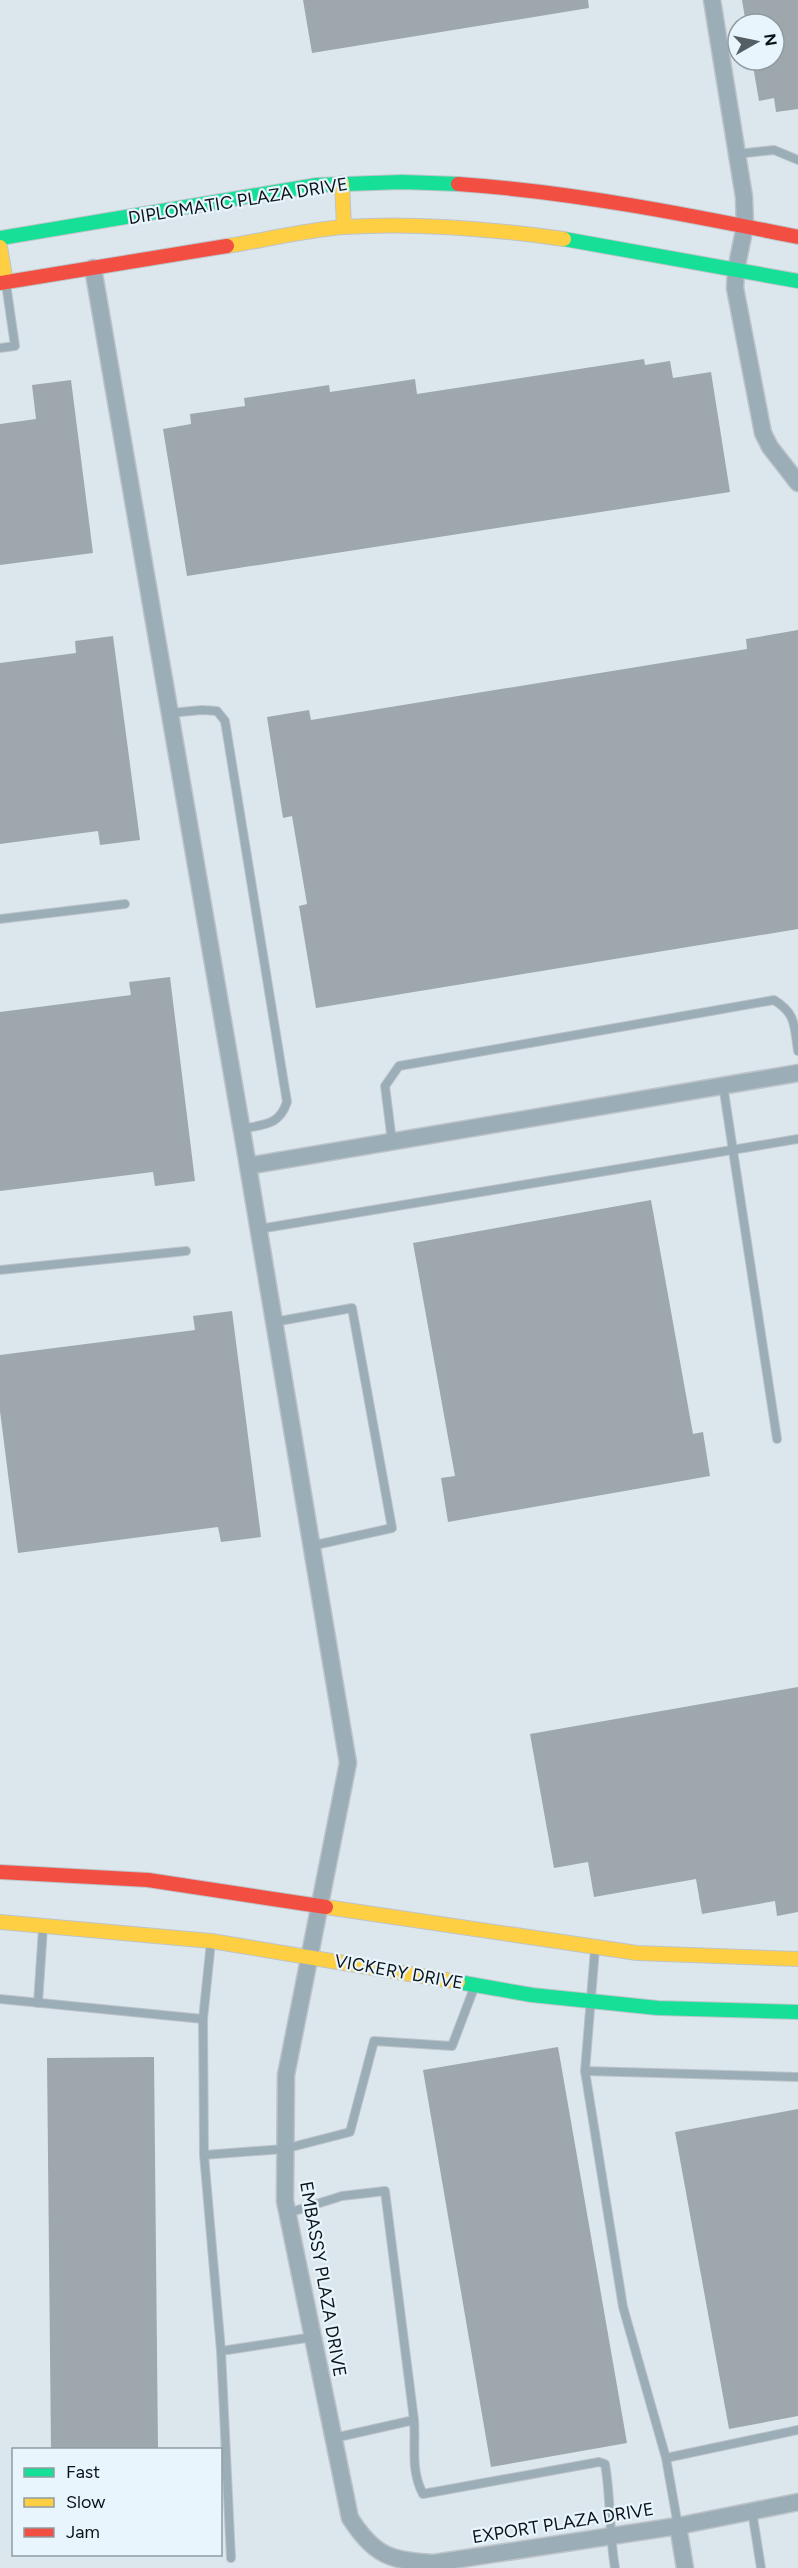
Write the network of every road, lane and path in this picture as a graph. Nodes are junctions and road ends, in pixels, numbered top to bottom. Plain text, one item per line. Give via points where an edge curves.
1 (712, 0) edge
2 (737, 154) junction
3 (798, 160) edge
4 (342, 183) junction
5 (745, 226) junction
6 (344, 227) junction
7 (798, 237) edge
8 (0, 238) edge
9 (0, 247) edge
10 (93, 268) junction
11 (736, 270) junction
12 (798, 281) edge
13 (3, 283) edge
14 (0, 348) edge
15 (798, 483) edge
16 (170, 713) junction
17 (125, 904) dead end
18 (0, 919) edge
19 (798, 1051) edge
20 (798, 1073) edge
21 (723, 1085) junction
22 (242, 1129) junction
23 (798, 1139) edge
24 (392, 1141) junction
25 (734, 1150) junction
26 (248, 1166) junction
27 (259, 1229) junction
28 (186, 1251) dead end
29 (0, 1270) edge
30 (274, 1322) junction
31 (777, 1439) dead end
32 (311, 1546) junction
33 (0, 1872) edge
34 (320, 1906) junction
35 (0, 1922) edge
36 (44, 1924) junction
37 (211, 1941) junction
38 (595, 1947) junction
39 (309, 1956) junction
40 (798, 1959) edge
41 (475, 1985) junction
42 (0, 1999) edge
43 (591, 2001) junction
44 (38, 2003) junction
45 (798, 2012) edge
46 (202, 2019) junction
47 (585, 2071) junction
48 (798, 2077) edge
49 (284, 2149) junction
50 (204, 2155) junction
51 (288, 2213) junction
52 (313, 2337) junction
53 (221, 2351) junction
54 (414, 2420) junction
55 (798, 2430) edge
56 (334, 2438) junction
57 (666, 2458) junction
58 (798, 2502) edge
59 (752, 2511) junction
60 (350, 2518) joint
61 (678, 2526) junction
62 (610, 2536) junction
63 (231, 2558) dead end
64 (400, 2564) edge
65 (615, 2568) edge
66 (685, 2568) edge
67 (761, 2568) edge

1 - 2 street
2 - 3 lane via 774,150
2 - 5 street
4 - 5 street, DIPLOMATIC PLAZA DRIVE via 459,183 557,193
4 - 6 street
4 - 8 street, DIPLOMATIC PLAZA DRIVE
5 - 7 street, DIPLOMATIC PLAZA DRIVE
5 - 11 street
6 - 10 street
6 - 11 street via 439,227 520,233
9 - 13 street
10 - 13 street
10 - 16 street
11 - 12 street
11 - 15 street via 735,288 763,433
13 - 14 lane via 15,346
16 - 22 street
16 - 22 lane via 217,711 225,722 287,1102 283,1114 272,1122
17 - 18 lane
19 - 24 lane via 792,1016 774,1000 399,1066 385,1086
20 - 21 street
21 - 24 street
21 - 25 lane
22 - 26 street
23 - 25 lane
24 - 26 street
25 - 27 lane
25 - 31 lane
26 - 27 street
27 - 30 street
28 - 29 lane
30 - 32 street
30 - 32 lane via 352,1308 392,1528
32 - 34 street, EMBASSY PLAZA DRIVE via 348,1763
33 - 34 street via 148,1880
34 - 38 street
34 - 39 street, EMBASSY PLAZA DRIVE
35 - 36 street, VICKERY DRIVE
36 - 37 street, VICKERY DRIVE
36 - 44 lane
37 - 39 street, VICKERY DRIVE
37 - 46 lane
38 - 40 street via 637,1953
38 - 43 lane
39 - 41 street, VICKERY DRIVE
39 - 49 street, EMBASSY PLAZA DRIVE via 286,2075
41 - 43 street, VICKERY DRIVE
41 - 49 lane via 452,2046 374,2041 350,2133
42 - 44 lane
43 - 45 street, VICKERY DRIVE via 658,2008
43 - 47 lane
44 - 46 lane
46 - 50 lane
47 - 48 lane
47 - 57 lane via 623,2307
49 - 50 lane
49 - 51 street, EMBASSY PLAZA DRIVE
50 - 53 lane
51 - 52 street, EMBASSY PLAZA DRIVE
51 - 54 lane via 342,2196 385,2191
52 - 53 lane
52 - 56 street, EMBASSY PLAZA DRIVE
53 - 63 lane
54 - 56 lane
54 - 62 lane via 413,2459 423,2494 605,2464 610,2490
55 - 57 lane
56 - 60 street, EMBASSY PLAZA DRIVE
57 - 61 lane
58 - 59 street, EXPORT PLAZA DRIVE
59 - 61 street, EXPORT PLAZA DRIVE
59 - 67 lane
60 - 64 street, EXPORT PLAZA DRIVE via 363,2539
61 - 62 street, EXPORT PLAZA DRIVE
61 - 66 street
62 - 64 street, EXPORT PLAZA DRIVE via 434,2563
62 - 65 lane

